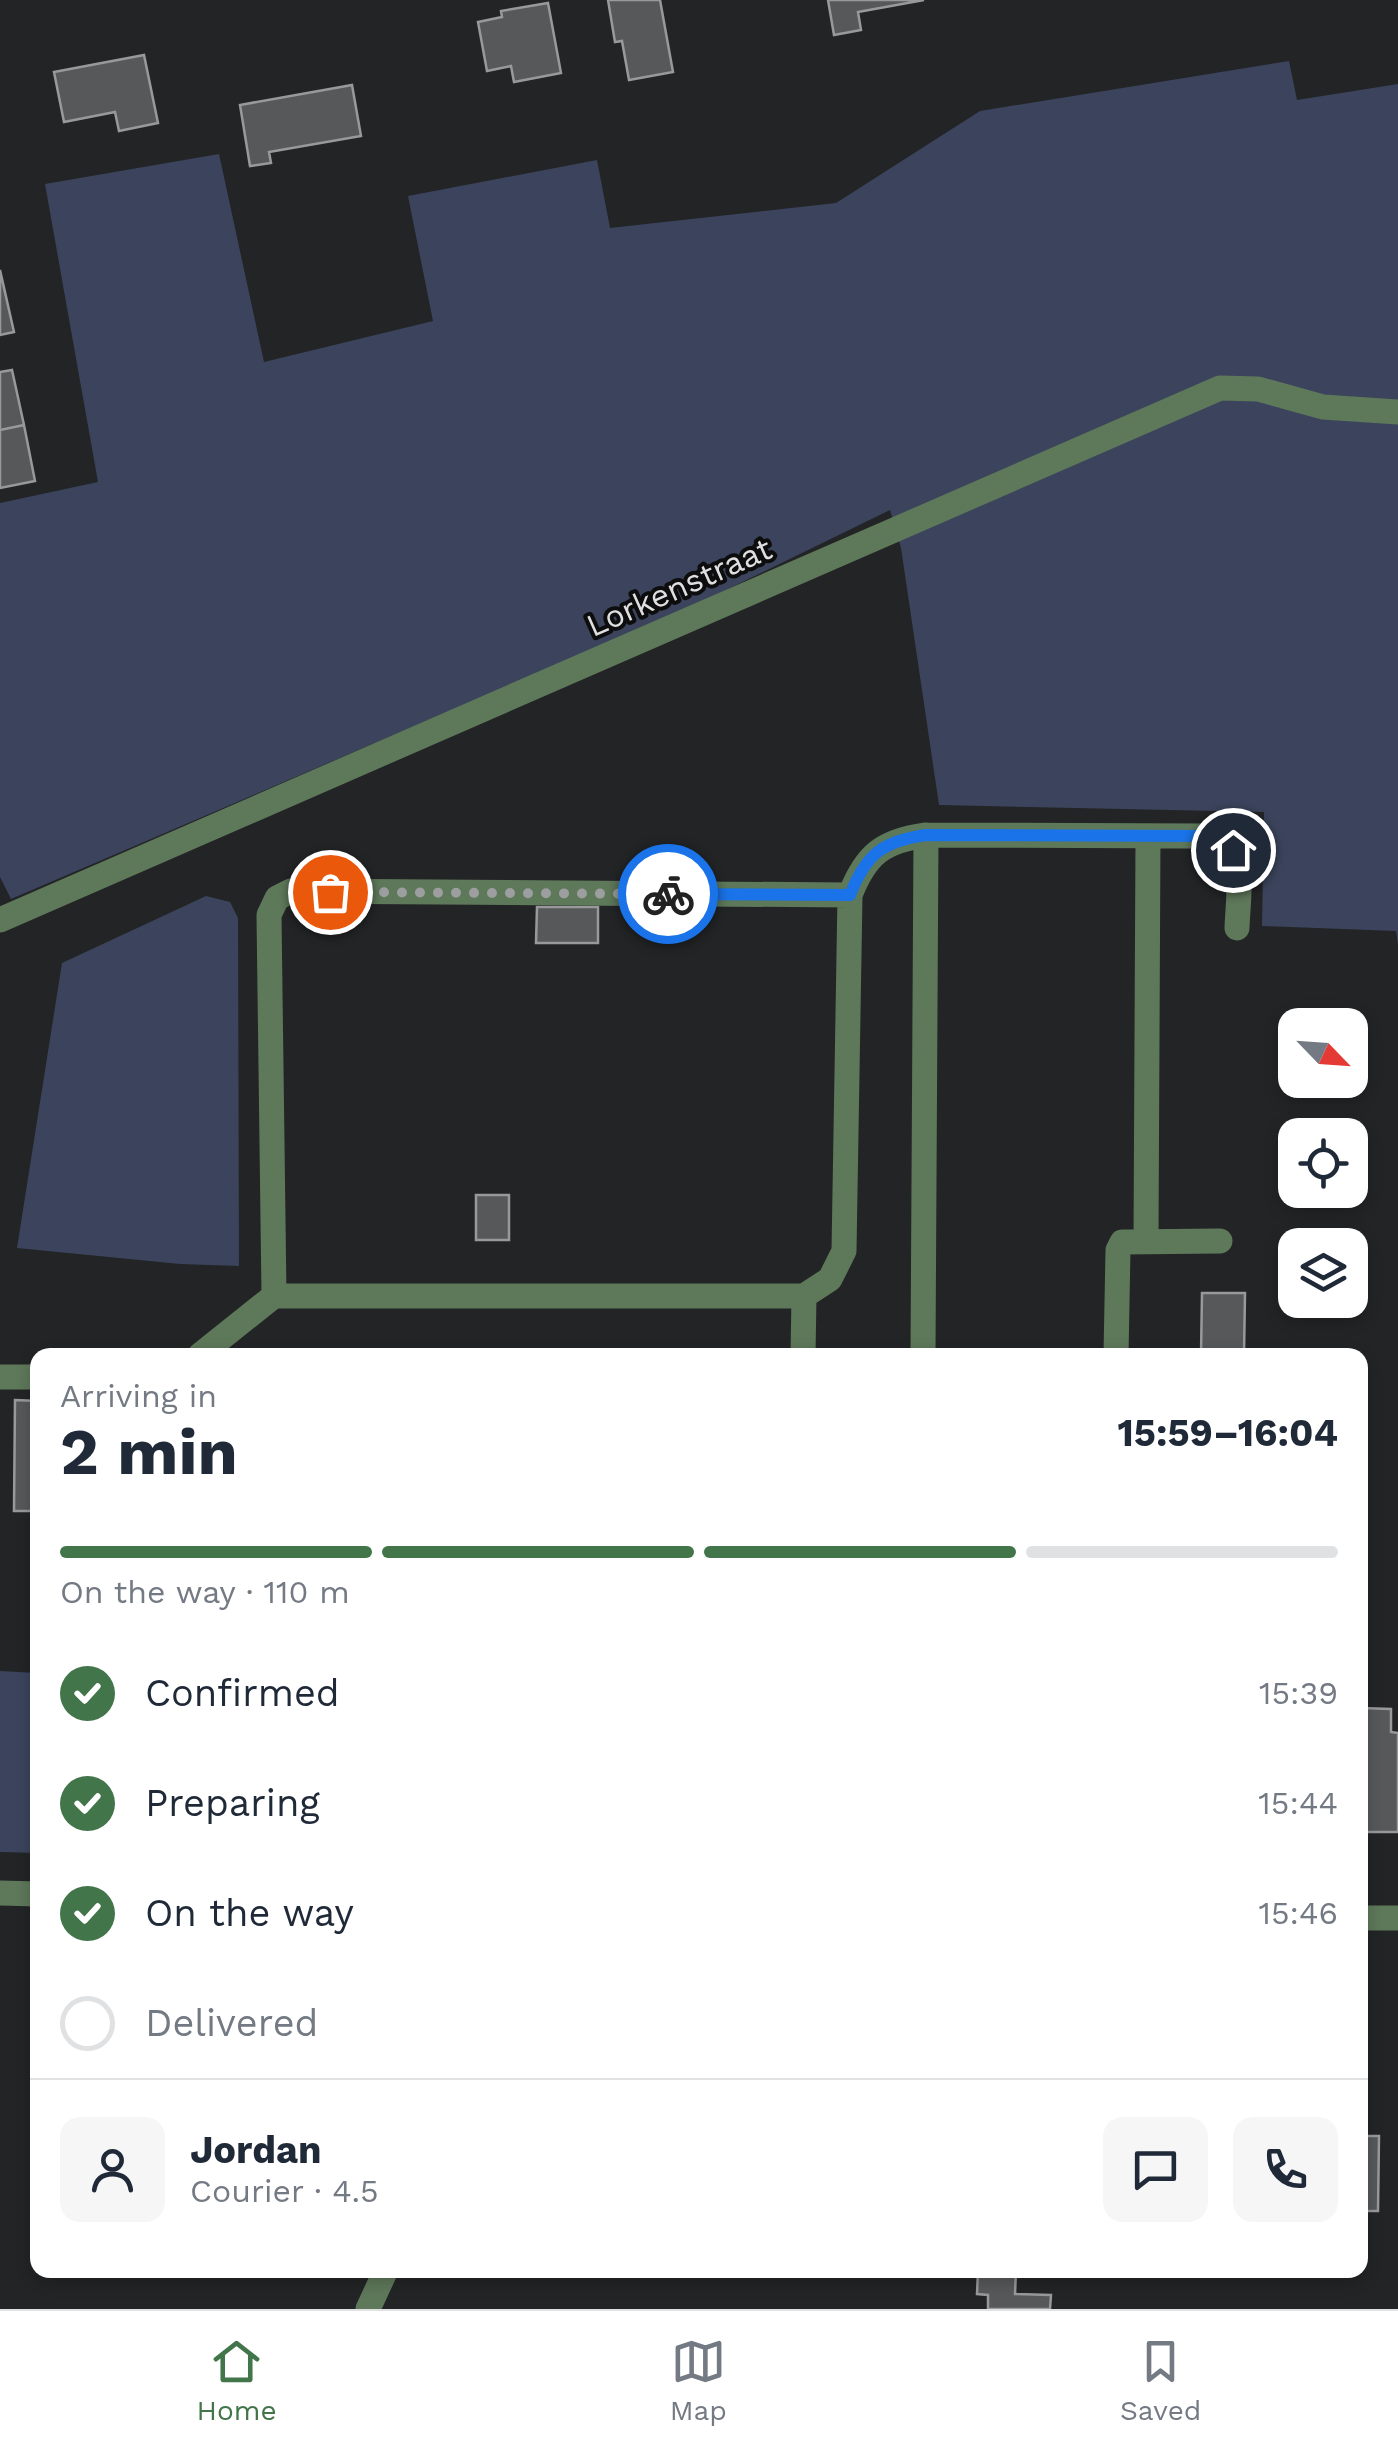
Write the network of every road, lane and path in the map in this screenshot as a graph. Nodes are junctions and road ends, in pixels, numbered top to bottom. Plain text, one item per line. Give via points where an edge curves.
1 (1398, 412) edge
2 (926, 835) junction
3 (1148, 836) junction
4 (850, 895) junction
5 (0, 920) edge
6 (1237, 928) dead end
7 (1146, 1240) junction
8 (1220, 1241) dead end
9 (274, 1296) junction
10 (804, 1296) junction
11 (209, 1348) edge
12 (803, 1348) edge
13 (924, 1348) edge
14 (1116, 1348) edge
15 (0, 1377) edge
16 (30, 1378) edge
17 (0, 1893) edge
18 (30, 1894) edge
19 (1368, 1918) edge
20 (1398, 1918) edge
21 (382, 2278) edge
22 (368, 2309) edge

1 - 5 street, Lorkenstraat via 1323,407 1258,389 1220,388
2 - 3 street
2 - 4 street via 876,851
2 - 13 street
3 - 6 street via 1208,836 1233,850
3 - 7 street
4 - 9 street via 290,892 276,898 270,915
4 - 10 street via 844,1251 830,1278
7 - 8 street
7 - 14 street via 1122,1242 1118,1250
9 - 10 street
9 - 11 street
10 - 12 street
15 - 16 street
17 - 18 street
19 - 20 street
21 - 22 street

